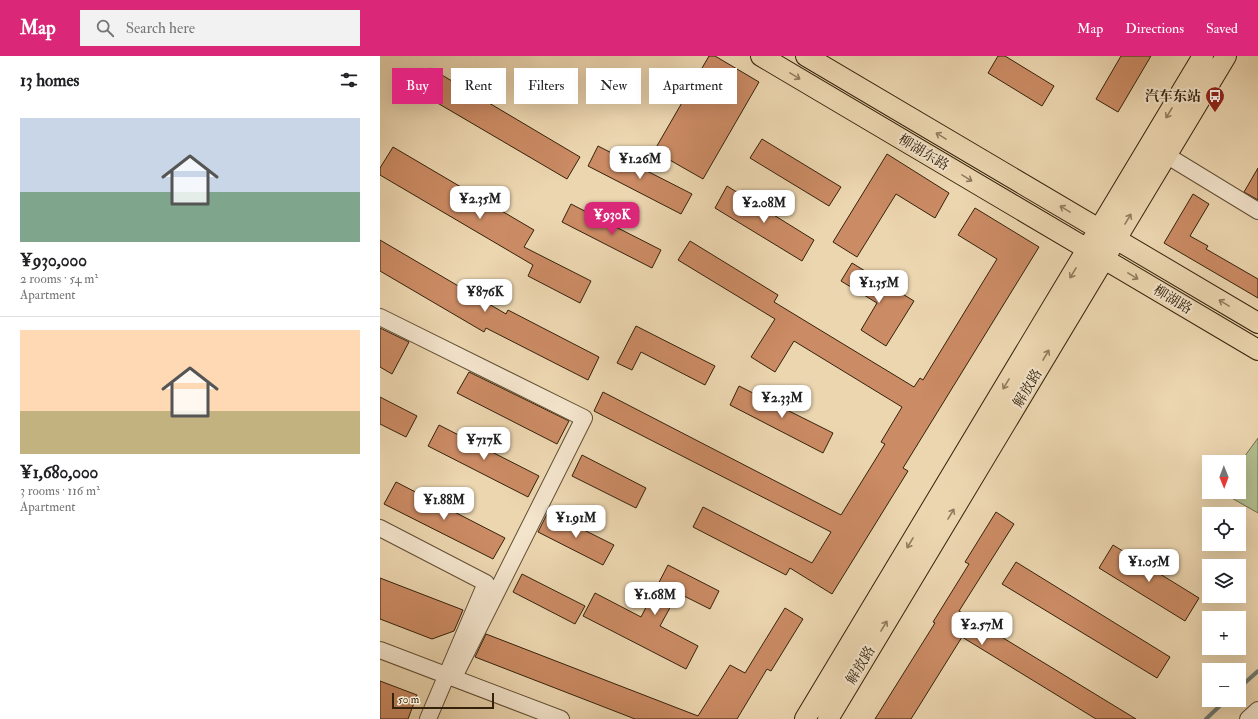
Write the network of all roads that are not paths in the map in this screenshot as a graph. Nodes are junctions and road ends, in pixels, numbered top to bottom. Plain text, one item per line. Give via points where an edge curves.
1 (806, 56) edge
2 (1203, 56) edge
3 (1226, 56) edge
4 (768, 58) edge
5 (1166, 155) junction
6 (1258, 211) edge
7 (1107, 234) junction
8 (1087, 249) junction
9 (1104, 259) junction
10 (380, 318) edge
11 (1258, 323) edge
12 (1258, 350) edge
13 (380, 528) edge
14 (380, 650) edge
15 (450, 676) junction
16 (1258, 710) edge
17 (428, 719) edge
18 (561, 719) edge
19 (805, 719) edge
20 (828, 719) edge
21 (1248, 719) edge

7 -> 1 main road, 柳湖东路
2 -> 7 main road, 解放路
3 - 5 main road, 解放路
4 -> 8 main road, 柳湖东路
5 - 6 street
7 -> 5 main road, 解放路
7 - 8 main road, 解放路
7 - 9 main road, 解放路
11 -> 7 main road, 柳湖路
8 - 9 main road, 柳湖路
8 -> 19 main road, 解放路
9 -> 12 main road, 柳湖路
20 -> 9 main road, 解放路
10 - 15 street via 584,418
13 - 15 street via 486,583
14 - 15 street
15 - 17 street
15 - 18 street
16 - 21 street

